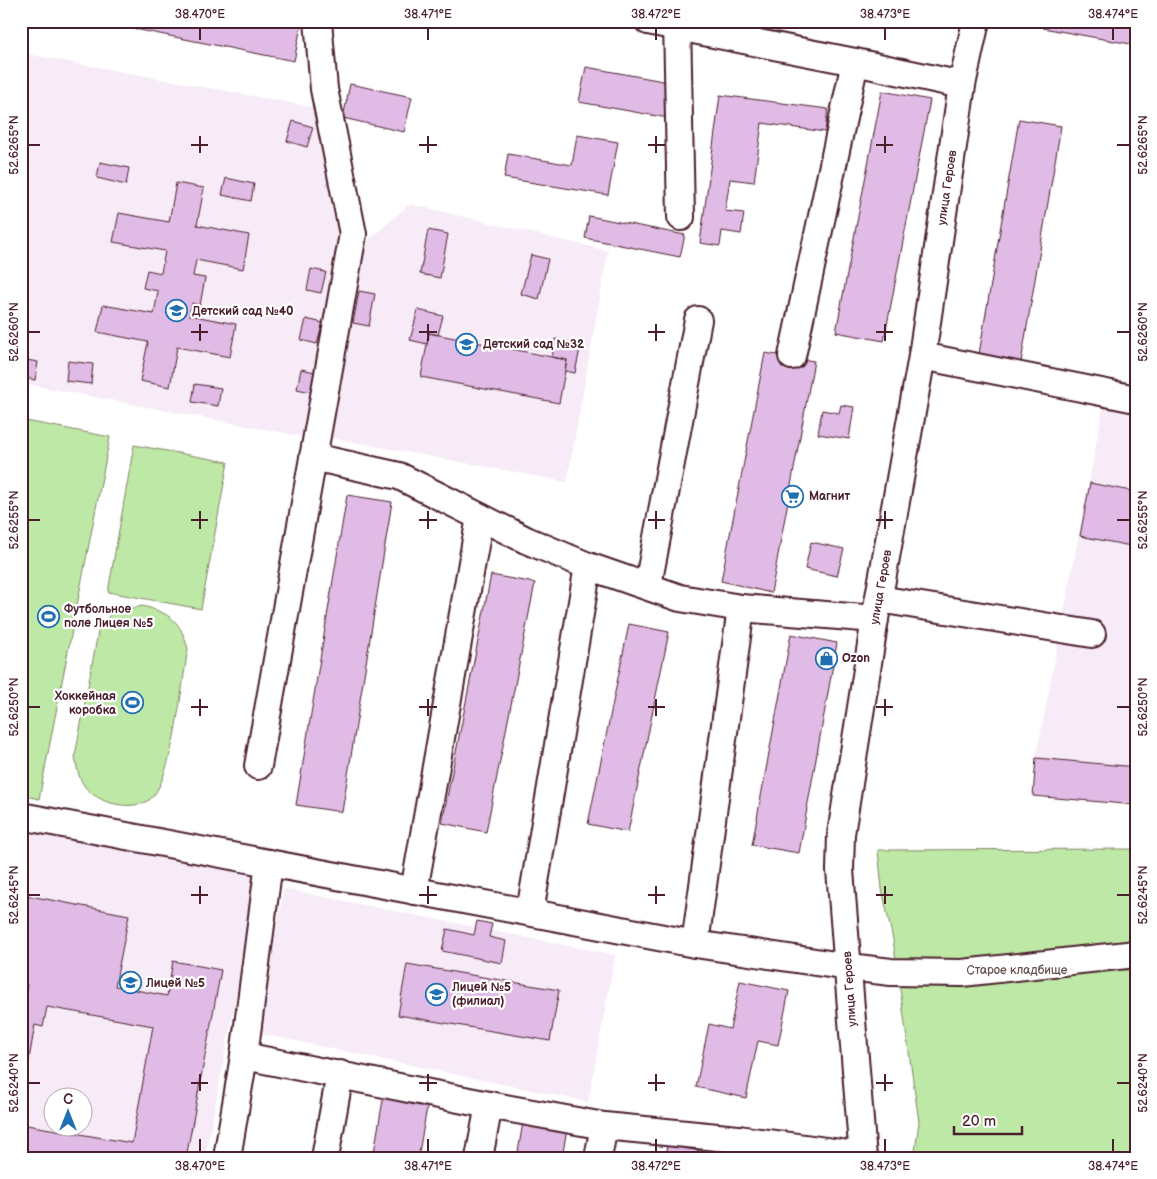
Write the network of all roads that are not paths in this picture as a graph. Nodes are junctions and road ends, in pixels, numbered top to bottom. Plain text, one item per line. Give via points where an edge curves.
1 (318, 21) edge
2 (648, 21) edge
3 (976, 21) edge
4 (677, 24) edge
5 (855, 62) junction
6 (962, 85) junction
7 (681, 217) dead end
8 (698, 320) dead end
9 (792, 356) dead end
10 (922, 356) junction
11 (1136, 399) edge
12 (312, 457) junction
13 (480, 517) junction
14 (588, 566) junction
15 (648, 585) junction
16 (741, 608) junction
17 (877, 609) junction
18 (1092, 634) dead end
19 (258, 766) dead end
20 (21, 816) edge
21 (269, 863) junction
22 (414, 891) junction
23 (530, 912) junction
24 (695, 944) junction
25 (1136, 954) edge
26 (849, 967) junction
27 (244, 1056) junction
28 (340, 1074) junction
29 (490, 1106) junction
30 (604, 1126) junction
31 (737, 1148) edge
32 (863, 1157) edge
33 (227, 1158) edge
34 (325, 1158) edge
35 (479, 1158) edge
36 (598, 1158) edge

1 - 12 street via 324,89 353,234
2 - 4 street
3 - 6 street, улица Героев
4 - 5 street
4 - 7 street
5 - 6 street
5 - 9 street
6 - 10 street, улица Героев
8 - 15 street
10 - 11 street
10 - 17 street, улица Героев
12 - 13 street via 399,476
12 - 19 street
13 - 14 street
13 - 22 street
14 - 15 street
14 - 23 street
15 - 16 street via 680,598
16 - 17 street
16 - 24 street
17 - 18 street
17 - 26 street, улица Героев via 842,834 840,870
20 - 21 street
21 - 22 street
21 - 27 street
22 - 23 street
23 - 24 street
24 - 26 street
25 - 26 street via 962,973 891,972
26 - 32 street, улица Героев
27 - 28 street
27 - 33 street
28 - 29 street
28 - 34 street
29 - 30 street
29 - 35 street
30 - 31 street
30 - 36 street
31 - 32 street

